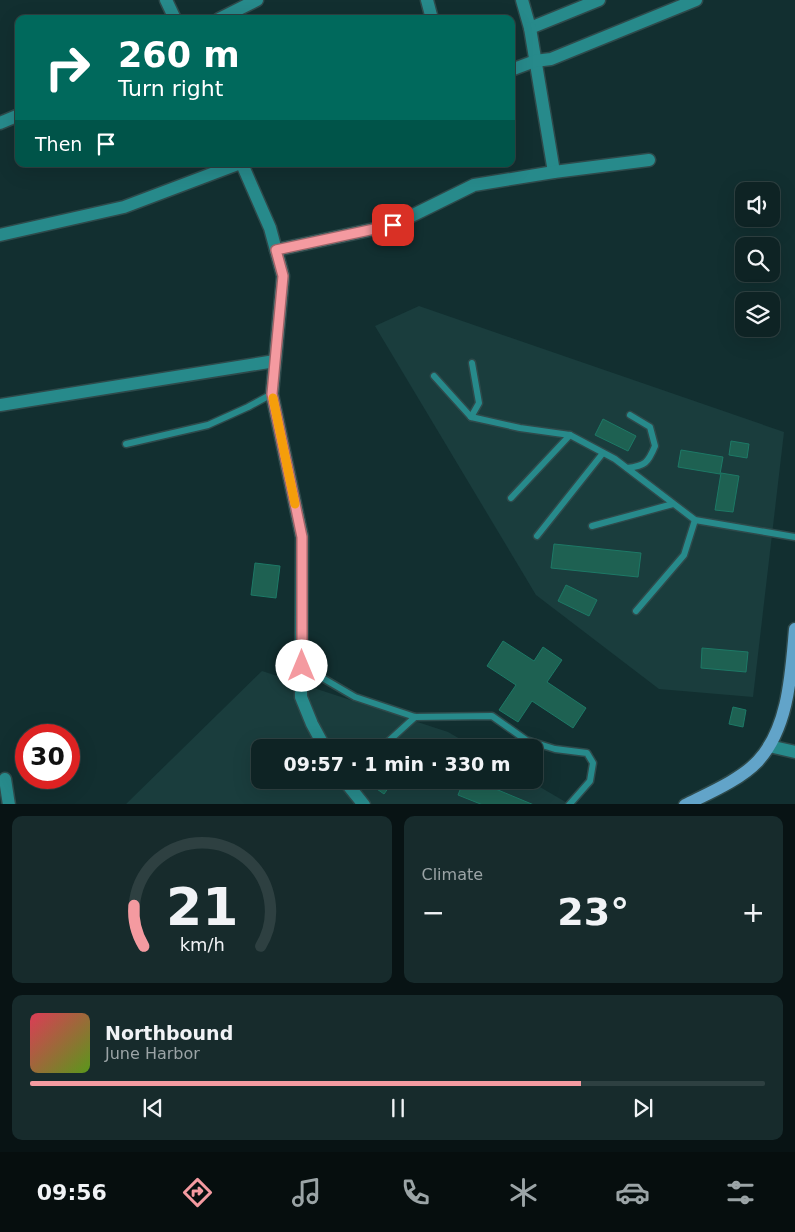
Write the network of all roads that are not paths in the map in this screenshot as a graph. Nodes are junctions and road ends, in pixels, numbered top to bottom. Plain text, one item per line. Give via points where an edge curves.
1 (166, 0) edge
2 (257, 0) edge
3 (427, 0) edge
4 (522, 0) edge
5 (598, 0) edge
6 (696, 0) edge
7 (173, 15) edge
8 (227, 15) edge
9 (431, 15) edge
10 (530, 28) junction
11 (535, 62) junction
12 (515, 69) edge
13 (15, 117) edge
14 (0, 123) edge
15 (649, 160) dead end
16 (230, 167) edge
17 (243, 167) edge
18 (554, 172) junction
19 (0, 235) edge
20 (276, 250) junction
21 (275, 361) junction
22 (472, 363) dead end
23 (434, 376) dead end
24 (272, 394) junction
25 (0, 404) edge
26 (630, 414) dead end
27 (470, 417) junction
28 (570, 435) junction
29 (126, 444) dead end
30 (603, 453) junction
31 (627, 468) junction
32 (511, 498) dead end
33 (674, 504) junction
34 (695, 520) junction
35 (592, 526) dead end
36 (537, 536) dead end
37 (795, 537) edge
38 (636, 611) dead end
39 (795, 629) edge
40 (302, 666) junction
41 (415, 717) junction
42 (320, 739) edge
43 (391, 739) edge
44 (769, 746) junction
45 (795, 752) edge
46 (5, 779) dead end
47 (353, 789) edge
48 (710, 792) junction
49 (6, 801) edge
50 (364, 804) edge
51 (569, 804) edge
52 (685, 804) edge
53 (704, 804) edge

1 - 7 street
2 - 8 street
3 - 9 street
4 - 10 street
5 - 10 street
6 - 11 street via 551,59
10 - 11 street
11 - 12 street
11 - 18 street
13 - 14 street
15 - 18 street
16 - 19 street via 133,205
17 - 20 street
18 - 20 street via 474,185 393,225
20 - 21 street via 283,276
21 - 24 street
21 - 25 street
22 - 27 lane via 479,403
23 - 27 lane
24 - 29 lane via 208,425
24 - 40 street via 302,537
26 - 31 lane via 650,427 655,446 641,467
27 - 28 lane
28 - 30 lane
28 - 32 lane
30 - 31 lane
30 - 36 lane
31 - 33 lane
33 - 34 lane
33 - 35 lane
34 - 37 lane
34 - 38 lane via 684,555
39 - 44 main road via 781,724
40 - 41 lane via 355,697
40 - 42 street via 301,697
41 - 43 lane
41 - 51 lane via 492,716 526,740 555,749 587,753 593,763 590,780
44 - 45 street
44 - 48 main road via 757,762
46 - 49 street
47 - 50 street
48 - 52 main road
48 - 53 main road

